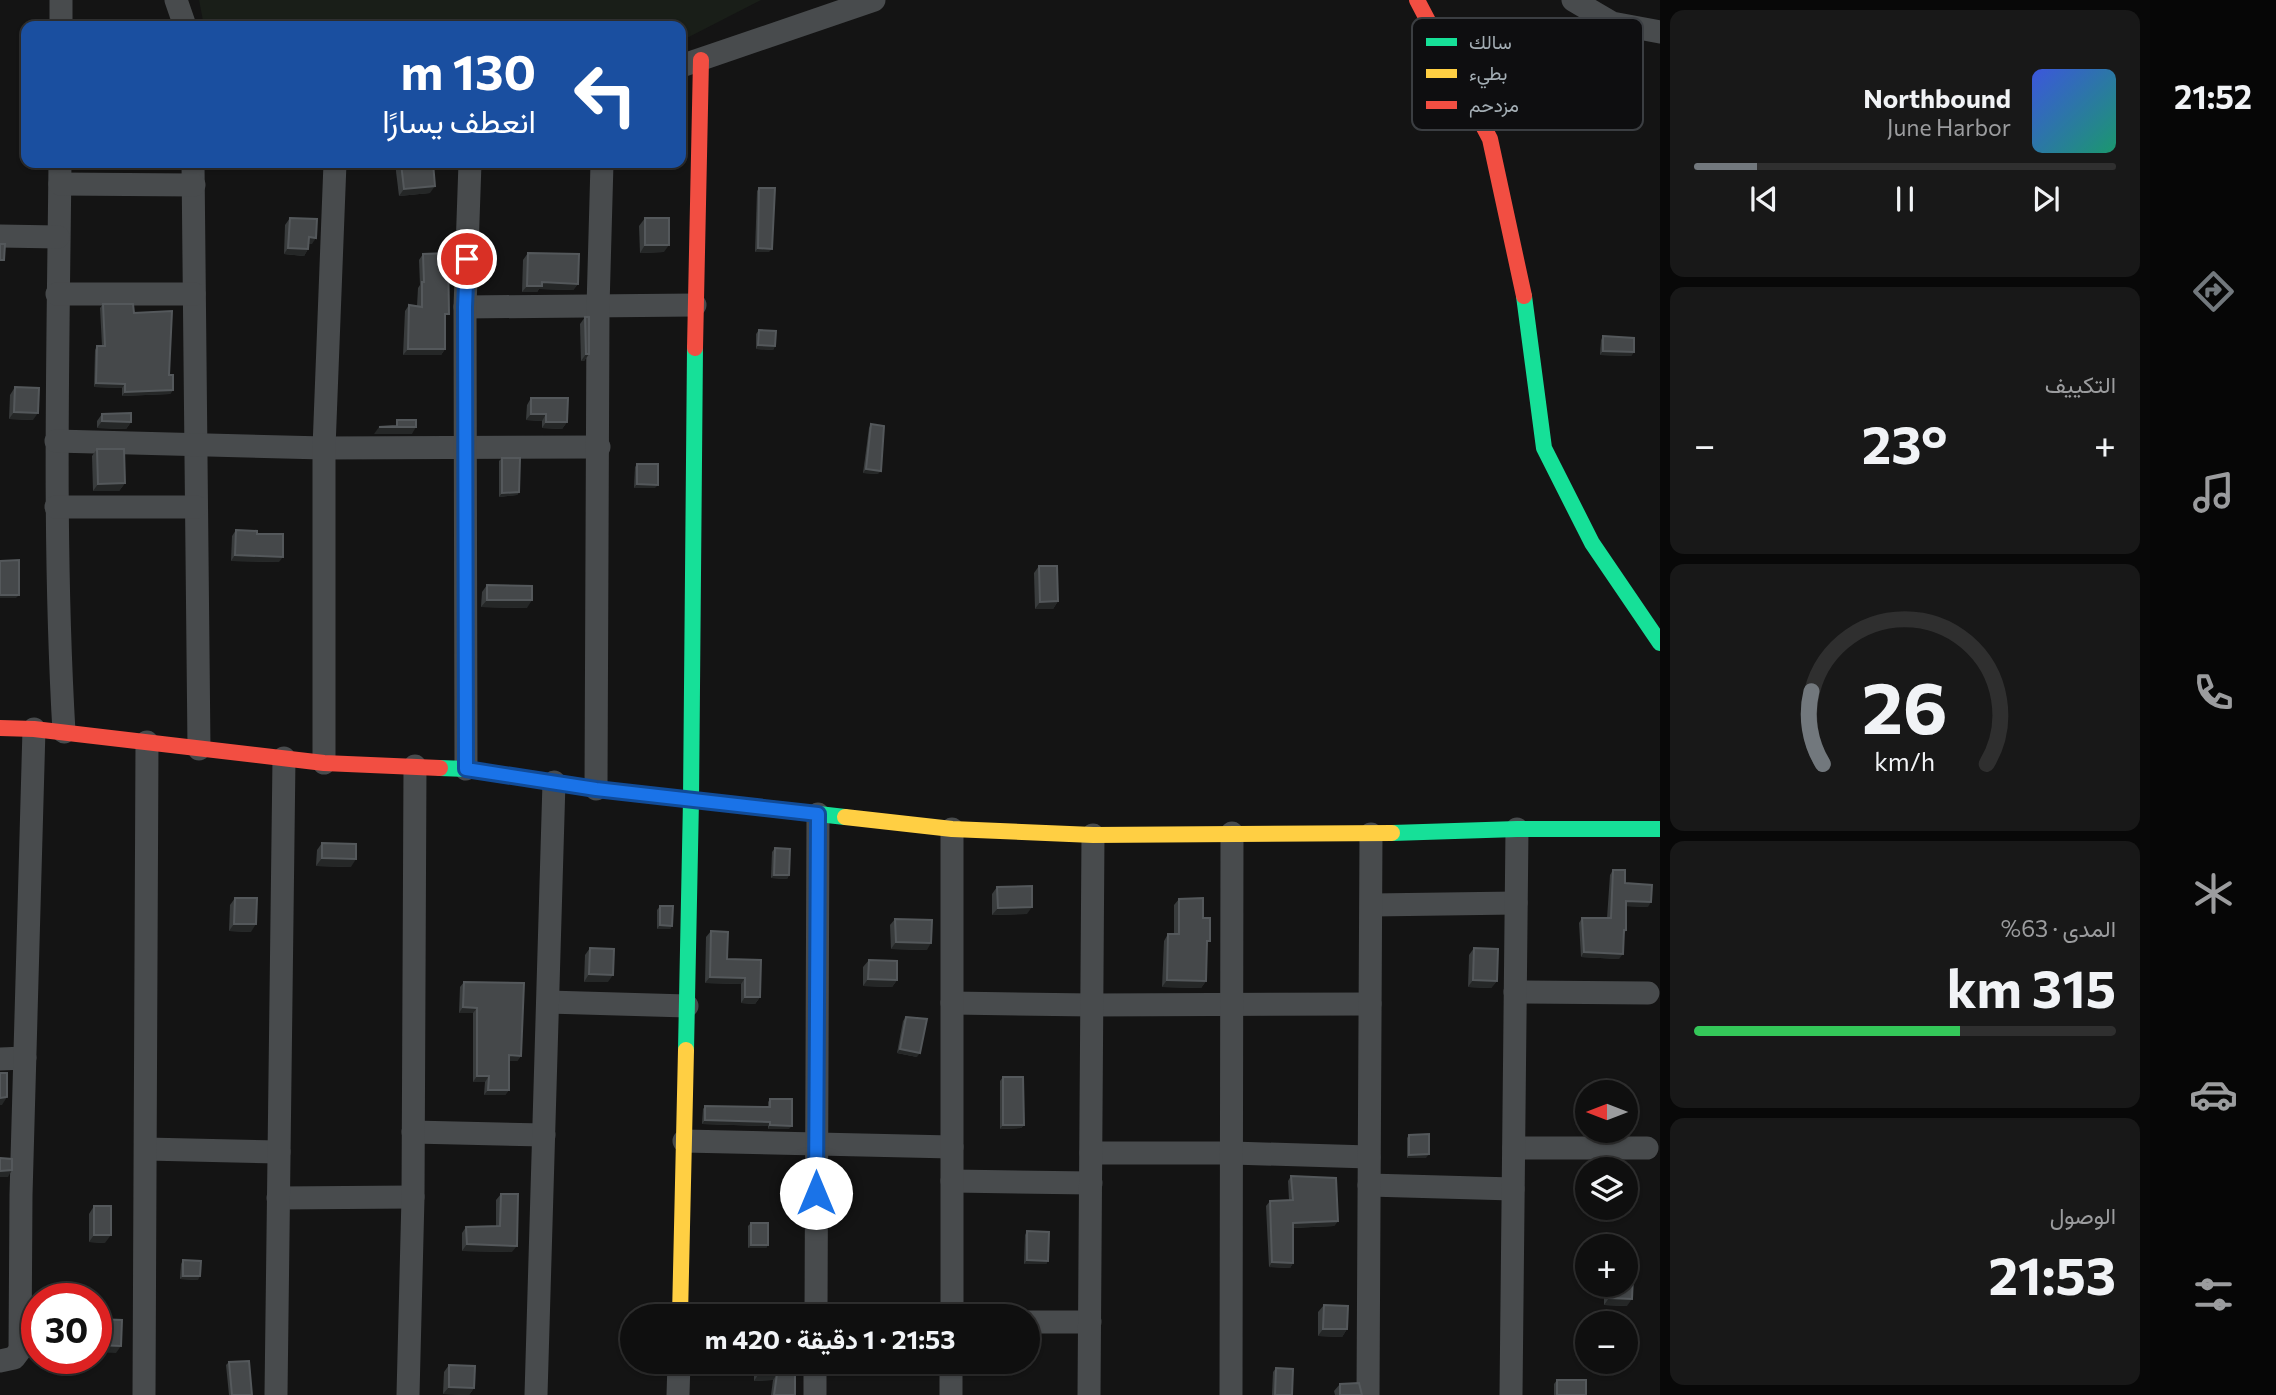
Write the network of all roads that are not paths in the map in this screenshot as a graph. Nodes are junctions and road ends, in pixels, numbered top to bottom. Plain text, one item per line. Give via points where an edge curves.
1 (61, 0) edge
2 (176, 0) edge
3 (874, 0) edge
4 (1417, 0) edge
5 (1573, 0) edge
6 (1426, 18) edge
7 (1604, 18) edge
8 (61, 21) edge
9 (182, 21) edge
10 (691, 63) edge
11 (1485, 130) edge
12 (335, 168) edge
13 (470, 168) edge
14 (602, 168) edge
15 (60, 173) edge
16 (193, 174) edge
17 (0, 236) edge
18 (58, 237) junction
19 (57, 294) junction
20 (194, 294) junction
21 (695, 305) junction
22 (465, 307) junction
23 (598, 307) junction
24 (56, 441) junction
25 (196, 447) junction
26 (465, 447) junction
27 (599, 447) junction
28 (324, 448) junction
29 (197, 507) junction
30 (56, 508) junction
31 (1660, 643) edge
32 (0, 728) edge
33 (34, 729) junction
34 (64, 732) junction
35 (147, 743) junction
36 (199, 749) junction
37 (284, 758) junction
38 (324, 763) junction
39 (415, 766) junction
40 (466, 769) junction
41 (554, 782) junction
42 (596, 789) junction
43 (691, 800) junction
44 (818, 814) junction
45 (953, 829) junction
46 (1517, 829) junction
47 (1660, 829) edge
48 (1232, 833) junction
49 (1371, 834) junction
50 (1093, 835) junction
51 (1516, 903) junction
52 (1372, 905) junction
53 (1515, 992) junction
54 (1648, 993) dead end
55 (548, 1002) junction
56 (952, 1003) junction
57 (1232, 1004) junction
58 (1370, 1004) junction
59 (687, 1006) junction
60 (1092, 1006) junction
61 (24, 1058) junction
62 (0, 1059) edge
63 (413, 1132) junction
64 (544, 1135) junction
65 (684, 1141) junction
66 (817, 1143) junction
67 (952, 1147) junction
68 (1647, 1147) dead end
69 (1514, 1148) junction
70 (146, 1149) junction
71 (279, 1152) junction
72 (1091, 1153) junction
73 (1232, 1153) junction
74 (1369, 1157) junction
75 (952, 1181) junction
76 (1091, 1182) junction
77 (1369, 1185) junction
78 (1513, 1189) junction
79 (11, 1195) edge
80 (413, 1197) junction
81 (278, 1198) junction
82 (680, 1304) edge
83 (816, 1304) edge
84 (951, 1304) edge
85 (1040, 1322) edge
86 (1090, 1322) junction
87 (0, 1361) edge
88 (679, 1374) edge
89 (816, 1374) edge
90 (951, 1374) edge
91 (144, 1395) edge
92 (276, 1395) edge
93 (408, 1395) edge
94 (536, 1395) edge
95 (678, 1395) edge
96 (815, 1395) edge
97 (951, 1395) edge
98 (1090, 1395) edge
99 (1231, 1395) edge
100 (1368, 1395) edge
101 (1511, 1395) edge

1 - 8 street
2 - 9 street
3 - 10 street
4 - 6 street
5 - 7 street
10 - 21 street
11 - 31 street via 1523,290 1544,448 1592,543
12 - 28 street
13 - 22 street
14 - 23 street
15 - 16 street
15 - 18 street
16 - 20 street
17 - 18 street
18 - 19 street
19 - 20 street
19 - 24 street
20 - 25 street
21 - 23 street
21 - 43 street
22 - 23 street
22 - 26 street
23 - 27 street
24 - 25 street
24 - 30 street
25 - 28 street
25 - 29 street
26 - 27 street
26 - 28 street
26 - 40 street
27 - 42 street
28 - 38 street
29 - 30 street
29 - 36 street
30 - 34 street
32 - 33 street
33 - 34 street
33 - 61 street
34 - 35 street
35 - 36 street
35 - 70 street
36 - 37 street
37 - 38 street
37 - 71 street
38 - 39 street
39 - 40 street
39 - 63 street
40 - 41 street
41 - 42 street
41 - 55 street
42 - 43 street
43 - 44 street
43 - 59 street
44 - 45 street
44 - 66 street
45 - 50 street
45 - 56 street
46 - 47 street
46 - 49 street
46 - 51 street
48 - 49 street
48 - 50 street
48 - 57 street
49 - 52 street
50 - 60 street
51 - 52 street
51 - 53 street
52 - 58 street
53 - 54 street
53 - 69 street
55 - 59 street
55 - 64 street
56 - 60 street
56 - 67 street
57 - 58 street
57 - 60 street
57 - 73 street
58 - 74 street
59 - 65 street
60 - 72 street
61 - 62 street
61 - 79 street
63 - 64 street
63 - 80 street
64 - 94 street
65 - 66 street
65 - 82 street
66 - 67 street
66 - 83 street
67 - 75 street
68 - 69 street
69 - 78 street
70 - 71 street
70 - 91 street
71 - 81 street
72 - 73 street
72 - 76 street
73 - 74 street
73 - 99 street
74 - 77 street
75 - 76 street
75 - 84 street
76 - 86 street
77 - 78 street
77 - 100 street
78 - 101 street
79 - 87 street via 20,1350 14,1358
80 - 81 street
80 - 93 street
81 - 92 street
85 - 86 street
86 - 98 street
88 - 95 street
89 - 96 street
90 - 97 street

